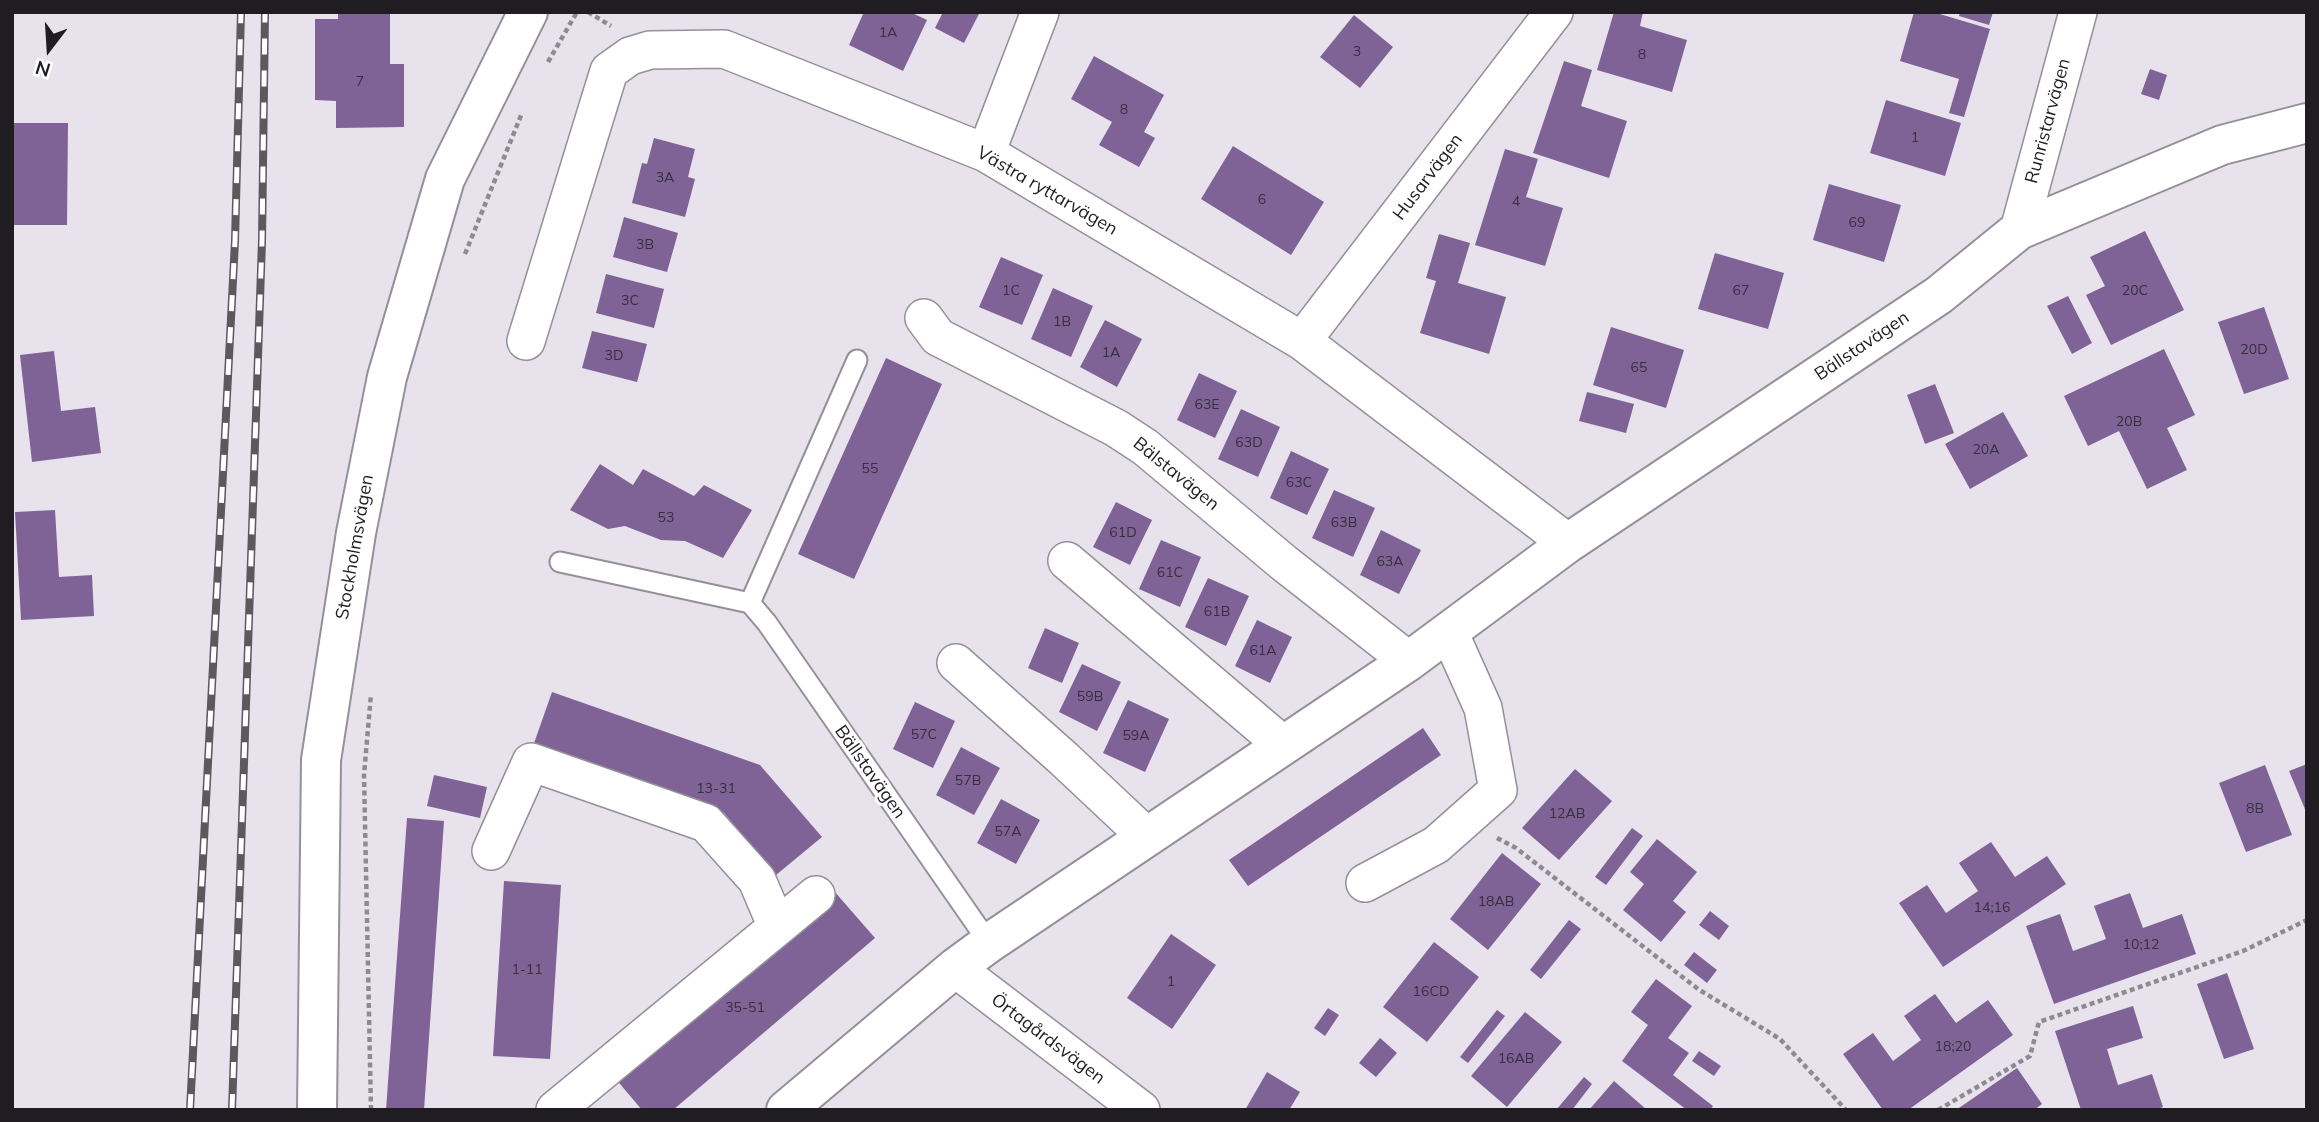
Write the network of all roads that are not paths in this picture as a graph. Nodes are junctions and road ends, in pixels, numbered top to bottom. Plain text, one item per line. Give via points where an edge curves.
1 (528, 12) edge
2 (1040, 12) edge
3 (1554, 12) edge
4 (2078, 12) edge
5 (2307, 123) edge
6 (986, 153) junction
7 (2019, 230) junction
8 (924, 318) dead end
9 (526, 341) dead end
10 (1302, 341) junction
11 (857, 360) dead end
12 (1569, 543) junction
13 (1067, 561) dead end
14 (560, 562) dead end
15 (750, 603) junction
16 (1449, 632) junction
17 (1409, 661) junction
18 (956, 663) dead end
19 (1283, 746) junction
20 (1147, 837) junction
21 (491, 851) dead end
22 (1365, 883) dead end
23 (816, 895) dead end
24 (777, 928) junction
25 (989, 943) junction
26 (955, 968) junction
27 (317, 1110) edge
28 (555, 1110) edge
29 (786, 1110) edge
30 (1140, 1110) edge

1 - 27 street, Stockholmsvägen via 445,179 387,377 356,533 321,760
2 - 6 street
3 - 10 street, Husarvägen
4 - 7 street, Runristarvägen
5 - 7 street, Bällstavägen via 2222,145
6 - 9 street, Västra ryttarvägen via 723,49 650,50 631,57 609,71
6 - 10 street, Västra ryttarvägen
7 - 12 street, Bällstavägen via 1939,295
8 - 17 street, Bälstavägen via 938,337 1145,447
10 - 12 street, Västra ryttarvägen
11 - 15 lane
12 - 16 street, Bällstavägen
13 - 19 street
14 - 15 lane
15 - 25 lane, Bällstavägen
16 - 17 street, Bällstavägen
16 - 22 street via 1483,708 1498,790 1436,845
17 - 19 street, Bällstavägen
18 - 20 street
19 - 20 street, Bällstavägen
20 - 25 street, Bällstavägen
21 - 24 street via 531,762 706,823 757,880
23 - 24 street
24 - 28 street
25 - 26 street, Bällstavägen
26 - 29 street, Bällstavägen
26 - 30 street, Örtagårdsvägen

